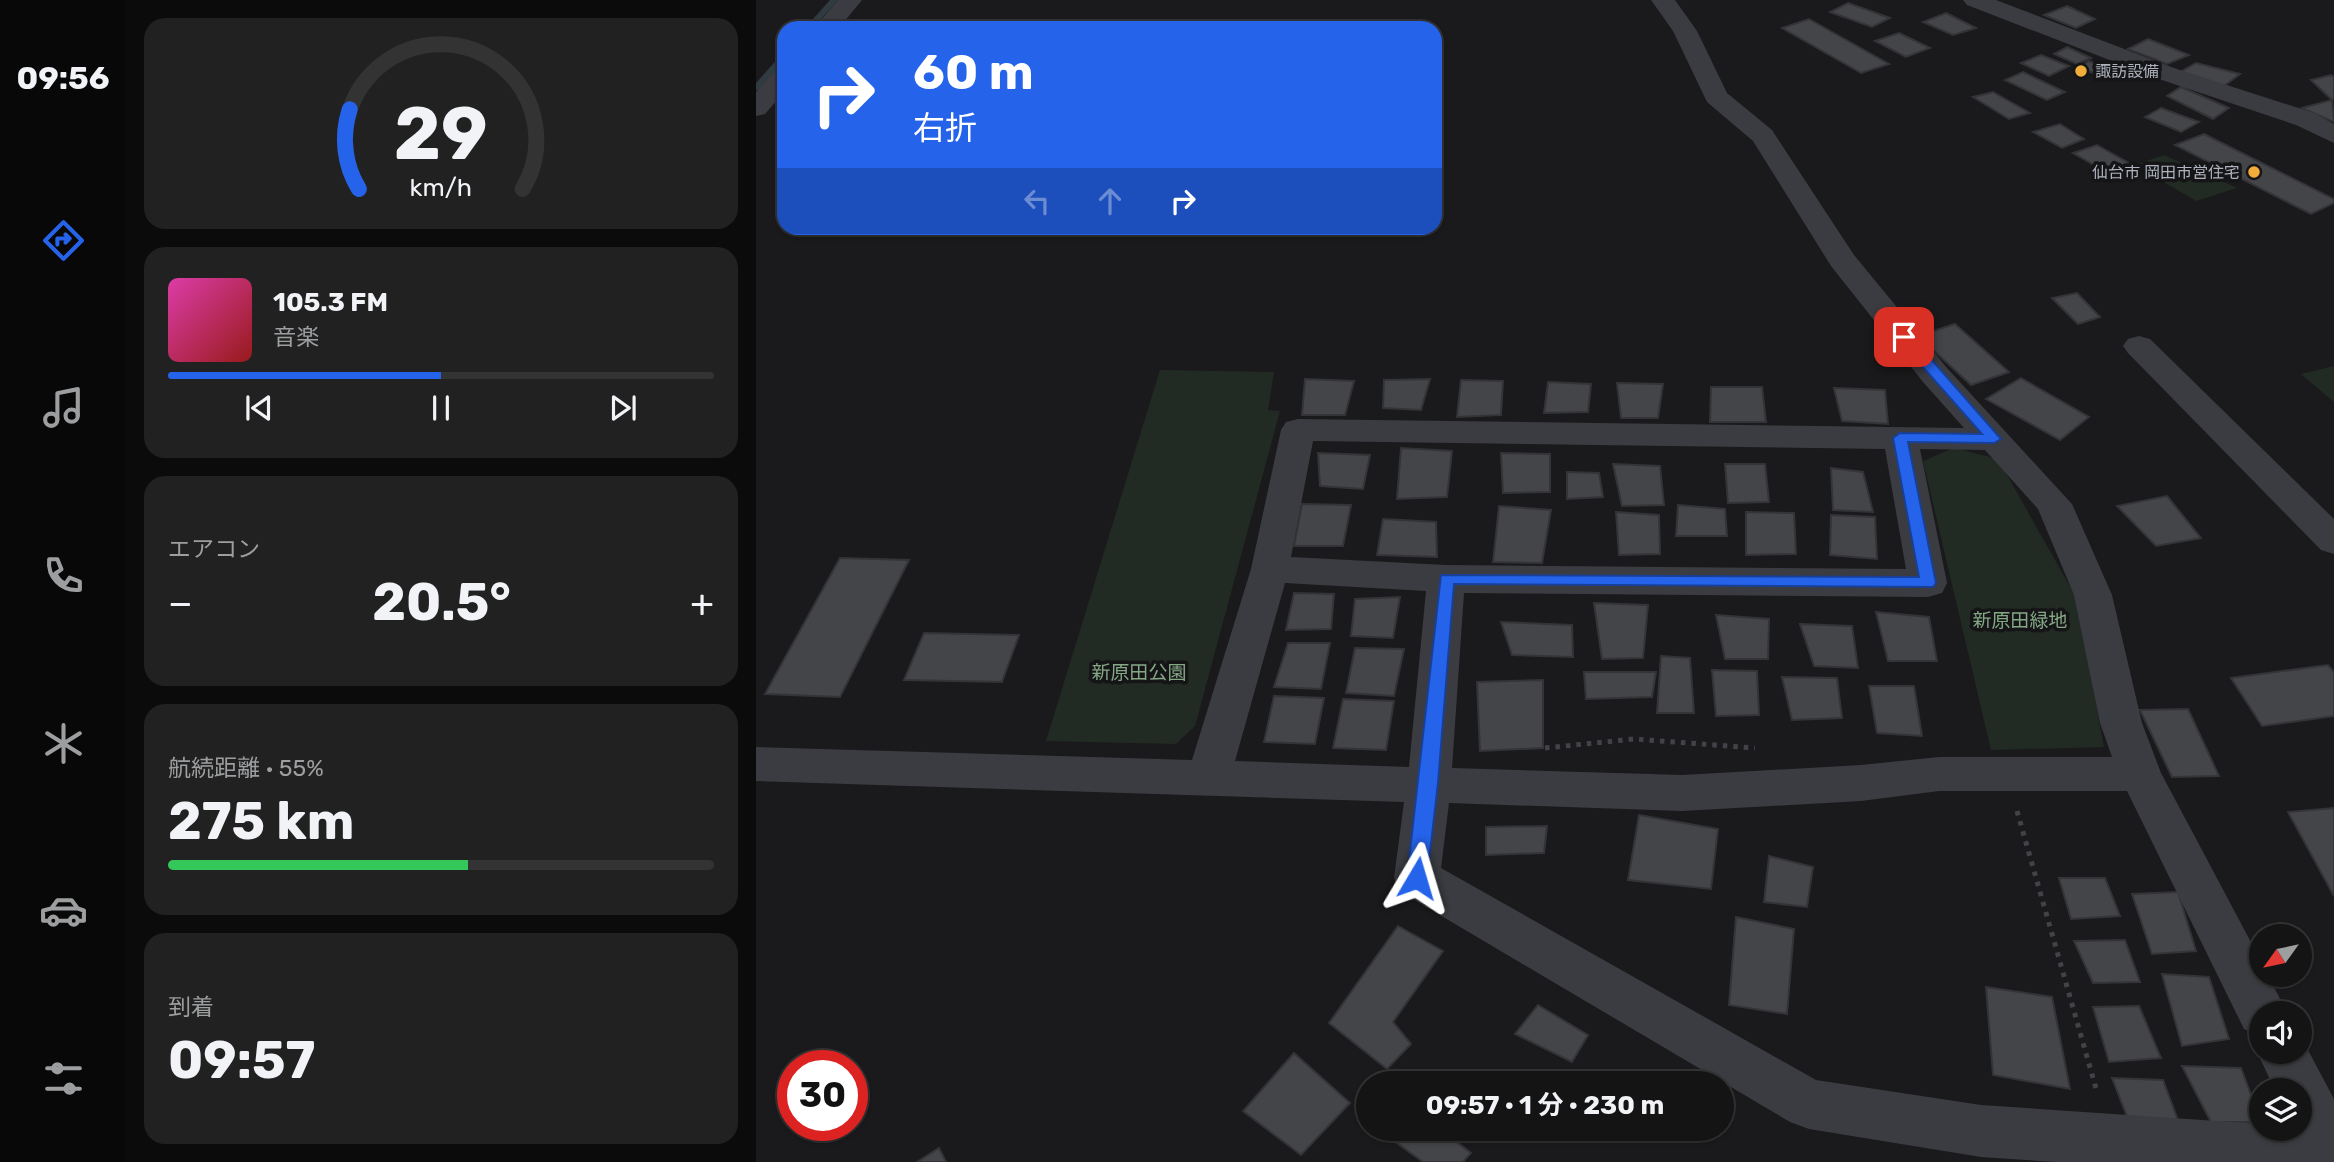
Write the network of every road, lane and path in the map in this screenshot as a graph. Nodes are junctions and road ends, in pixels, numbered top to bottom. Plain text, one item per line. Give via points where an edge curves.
1 (850, 0) edge
2 (1663, 0) edge
3 (1975, 0) edge
4 (832, 21) edge
5 (777, 84) edge
6 (756, 108) edge
7 (2334, 135) edge
8 (2139, 346) dead end
9 (1900, 438) junction
10 (1994, 439) junction
11 (2334, 541) edge
12 (1270, 569) junction
13 (1446, 579) junction
14 (756, 764) edge
15 (2007, 774) junction
16 (2140, 774) junction
17 (1208, 779) junction
18 (1429, 783) junction
19 (2256, 1001) edge
20 (2288, 1064) edge
21 (2110, 1140) junction
22 (2334, 1154) edge

1 - 4 street
2 - 10 street via 1685,31 1716,97 1763,136 1842,260
3 - 7 street via 2165,73 2305,119
5 - 6 street
8 - 11 street
9 - 10 street
9 - 12 street via 1298,430
9 - 13 street via 1928,583
10 - 16 street via 2054,504 2093,595 2121,723
12 - 13 street
12 - 17 street
13 - 18 street
14 - 17 street
15 - 16 street
15 - 18 street via 1938,774 1682,793
15 - 21 path
16 - 19 street
17 - 18 street
18 - 21 street via 1417,878 1809,1104 1981,1131
20 - 22 street
21 - 22 street

